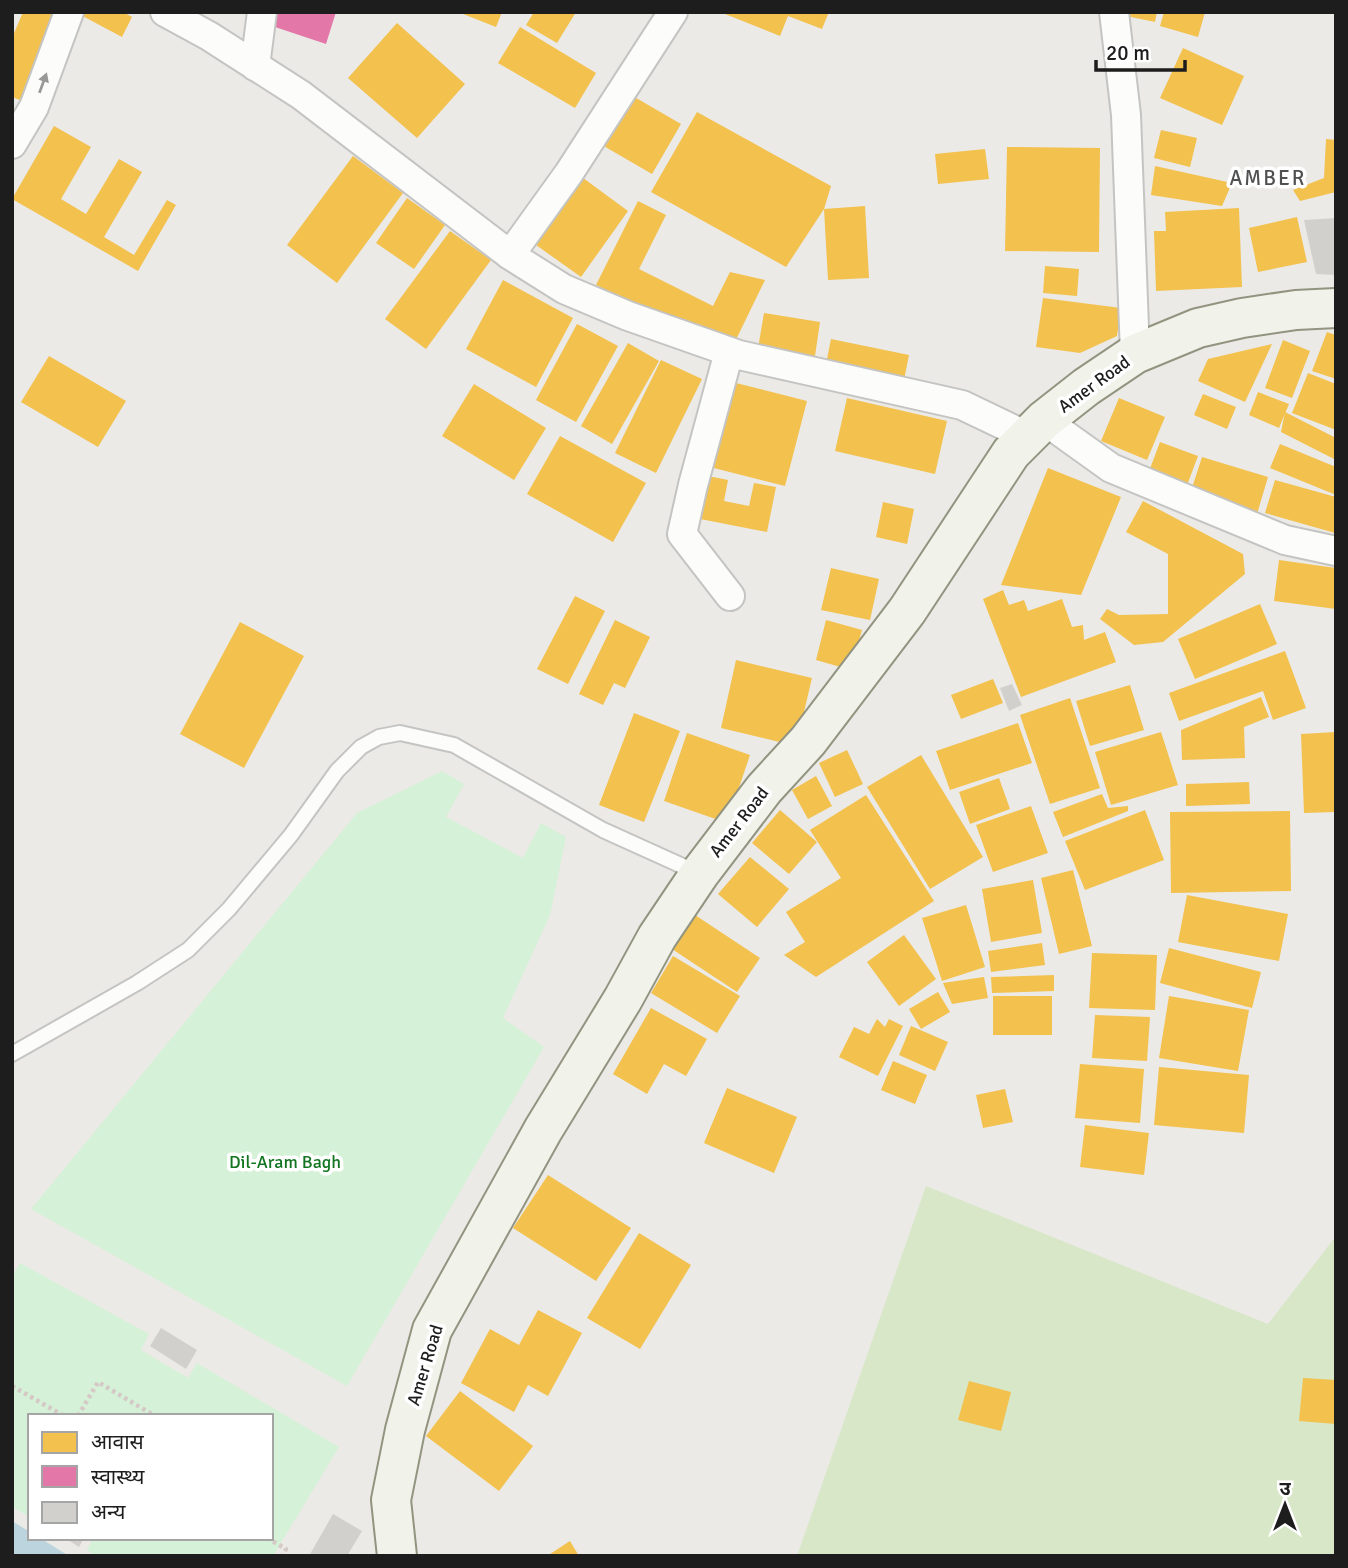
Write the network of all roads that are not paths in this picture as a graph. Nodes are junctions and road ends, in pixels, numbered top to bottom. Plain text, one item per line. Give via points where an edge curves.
1 (69, 12) edge
2 (165, 12) edge
3 (262, 12) edge
4 (673, 12) edge
5 (1114, 12) edge
6 (255, 66) junction
7 (12, 144) edge
8 (510, 255) junction
9 (1336, 307) edge
10 (729, 352) junction
11 (1135, 354) junction
12 (1036, 428) junction
13 (1336, 551) edge
14 (730, 596) dead end
15 (700, 873) junction
16 (12, 1054) edge
17 (397, 1556) edge

7 -> 1 street via 34,107
2 - 6 street
3 - 6 street
4 - 8 street
5 - 11 street via 1126,115
6 - 8 street via 301,95
8 - 10 street via 564,289
9 - 11 main road, Amer Road via 1198,328
10 - 12 street via 962,405
10 - 14 street via 682,534
11 - 12 main road, Amer Road
12 - 13 street via 1111,468 1285,540
12 - 15 main road, Amer Road via 1011,453 907,611
15 - 16 lane via 603,830 454,745 400,733 379,737 361,747 337,771 291,835 188,950
15 - 17 main road, Amer Road via 543,1130 432,1329 391,1500

